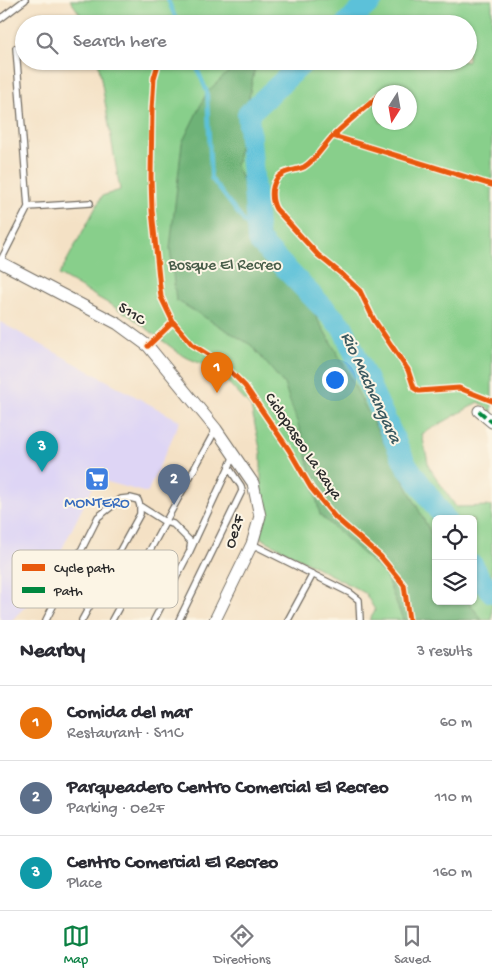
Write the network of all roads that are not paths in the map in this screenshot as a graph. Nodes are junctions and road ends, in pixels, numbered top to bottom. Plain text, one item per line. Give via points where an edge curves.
1 (25, 0) edge
2 (0, 19) edge
3 (18, 70) edge
4 (90, 203) dead end
5 (28, 207) junction
6 (0, 262) edge
7 (479, 411) dead end
8 (492, 422) edge
9 (216, 429) junction
10 (234, 456) junction
11 (229, 468) junction
12 (140, 506) junction
13 (165, 522) junction
14 (252, 544) junction
15 (82, 550) edge
16 (120, 550) edge
17 (150, 550) edge
18 (189, 553) junction
19 (178, 574) edge
20 (313, 574) junction
21 (52, 608) edge
22 (89, 608) edge
23 (118, 608) edge
24 (160, 608) edge
25 (46, 620) edge
26 (82, 620) edge
27 (112, 620) edge
28 (154, 620) edge
29 (179, 620) edge
30 (215, 620) edge
31 (288, 620) edge
32 (360, 620) edge

1 - 2 lane
3 - 5 lane
4 - 5 lane
5 - 6 lane
6 - 9 street, S11C via 118,324 148,346
7 - 8 street
9 - 10 street, Oe2F
9 - 13 lane
10 - 11 lane
10 - 14 street, Oe2F via 253,482 260,516
11 - 18 lane
11 - 29 lane via 242,492
12 - 13 lane
12 - 15 lane via 138,500 121,499 98,518
12 - 16 lane via 140,514
13 - 17 lane
13 - 18 lane via 173,524 191,542
14 - 20 lane
14 - 30 street, Oe2F
18 - 19 lane
20 - 31 lane
20 - 32 lane via 359,600
21 - 25 lane
22 - 26 lane
23 - 27 lane
24 - 28 lane

